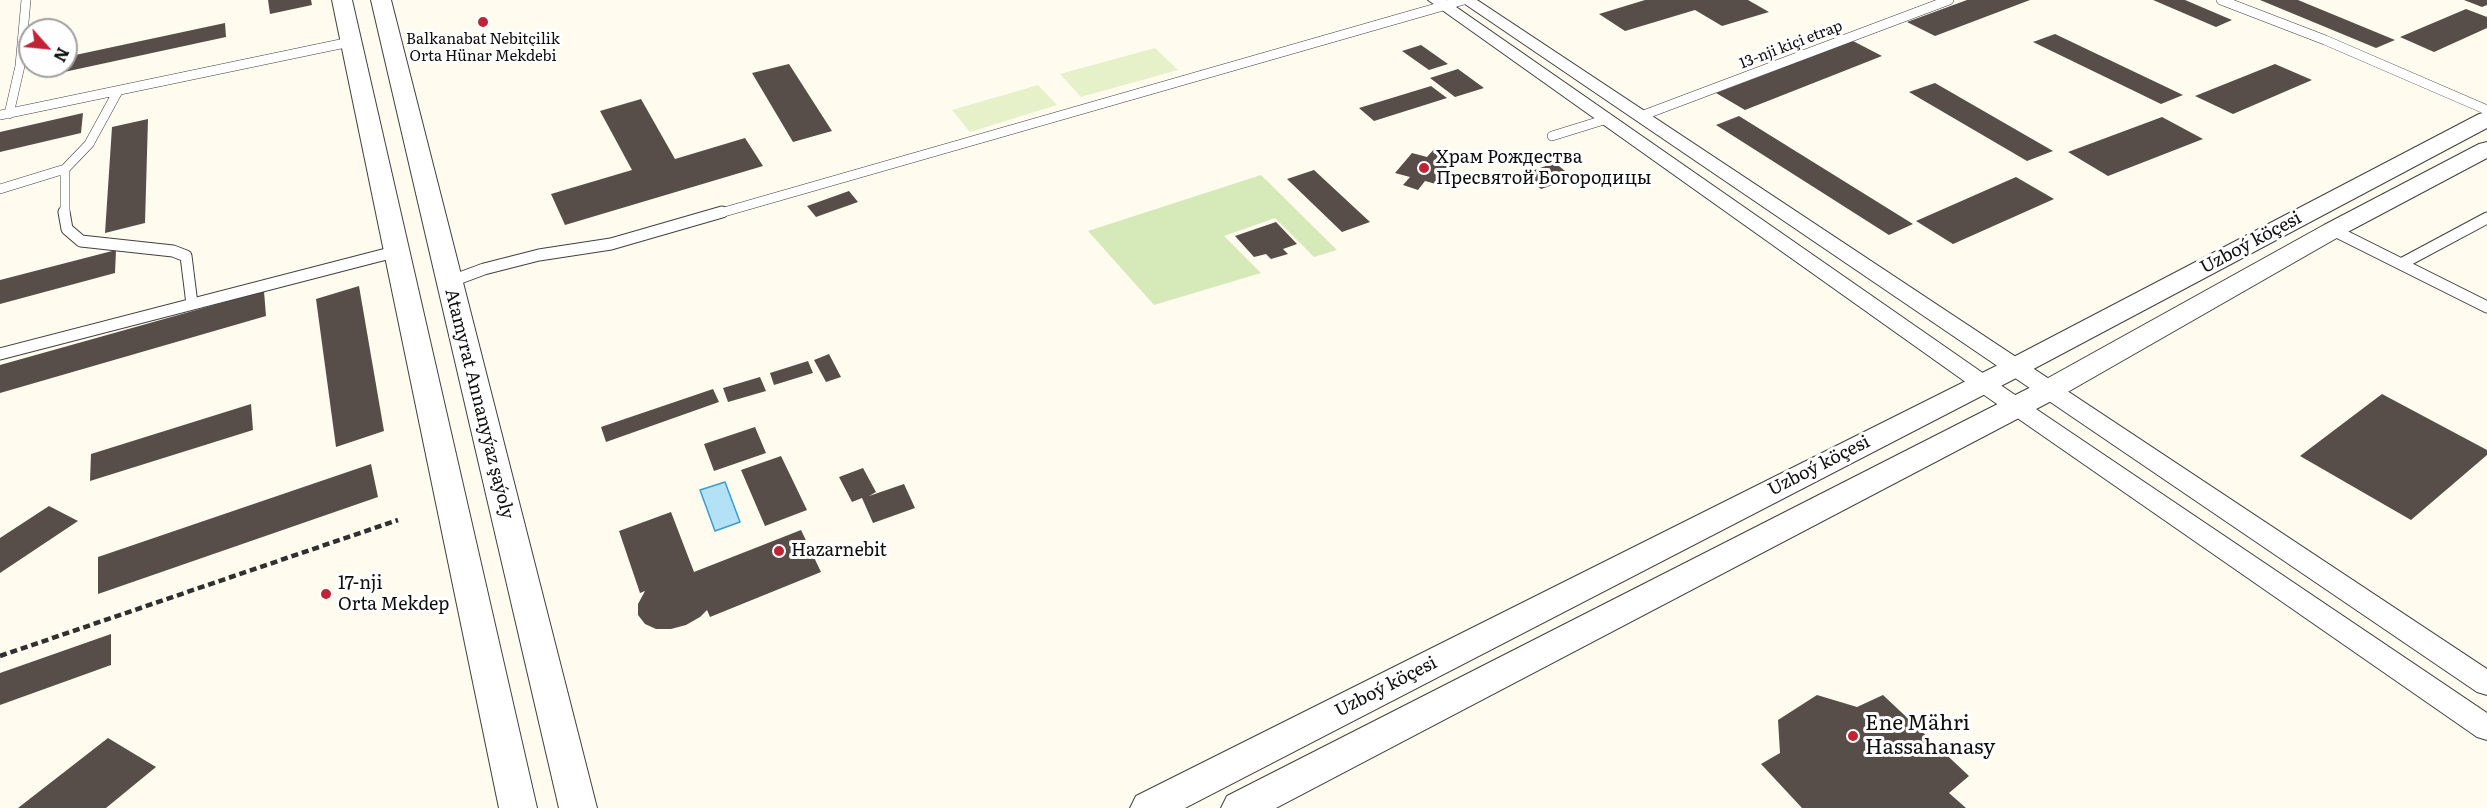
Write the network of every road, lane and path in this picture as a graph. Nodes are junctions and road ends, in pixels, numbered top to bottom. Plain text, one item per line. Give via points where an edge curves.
1 (26, 0) edge
2 (342, 0) edge
3 (381, 0) edge
4 (1949, 0) edge
5 (2221, 0) edge
6 (1453, 2) edge
7 (350, 42) junction
8 (118, 91) junction
9 (2487, 110) edge
10 (4, 115) edge
11 (1641, 116) junction
12 (1607, 119) junction
13 (2487, 119) edge
14 (1552, 136) dead end
15 (2487, 149) edge
16 (65, 169) junction
17 (0, 189) edge
18 (2487, 218) edge
19 (2333, 230) junction
20 (398, 251) junction
21 (2401, 264) junction
22 (449, 282) junction
23 (192, 304) junction
24 (2487, 307) edge
25 (0, 354) edge
26 (2014, 368) junction
27 (1982, 383) junction
28 (2049, 390) junction
29 (2017, 406) junction
30 (398, 520) dead end
31 (0, 656) edge
32 (2487, 684) edge
33 (2487, 728) edge
34 (518, 808) edge
35 (578, 808) edge
36 (1149, 808) edge
37 (1240, 808) edge

1 - 10 lane via 20,66
2 - 7 street
3 - 22 street, Atamyrat Annanyýaz şaýoly
4 - 11 lane, 13-nji kiçi etrap
5 - 9 lane
6 - 11 street
6 - 12 street
6 - 22 lane via 610,244 539,255
7 - 8 lane
7 - 20 street
8 - 10 lane
8 - 16 lane via 88,144
11 - 26 street
12 - 14 lane
12 - 27 street
13 - 26 street, Uzboý köçesi
15 - 19 street, Uzboý köçesi
16 - 17 lane
16 - 23 lane via 63,204 67,229 81,241 166,250 186,256
18 - 21 lane
19 - 21 lane
19 - 28 street, Uzboý köçesi
20 - 23 lane
20 - 34 street
21 - 24 lane
22 - 35 street, Atamyrat Annanyýaz şaýoly
23 - 25 lane
26 - 27 street, Uzboý köçesi
26 - 28 street
27 - 29 street
27 - 36 street, Uzboý köçesi
28 - 29 street, Uzboý köçesi
28 - 32 street
29 - 33 street
29 - 37 street, Uzboý köçesi
30 - 31 path

